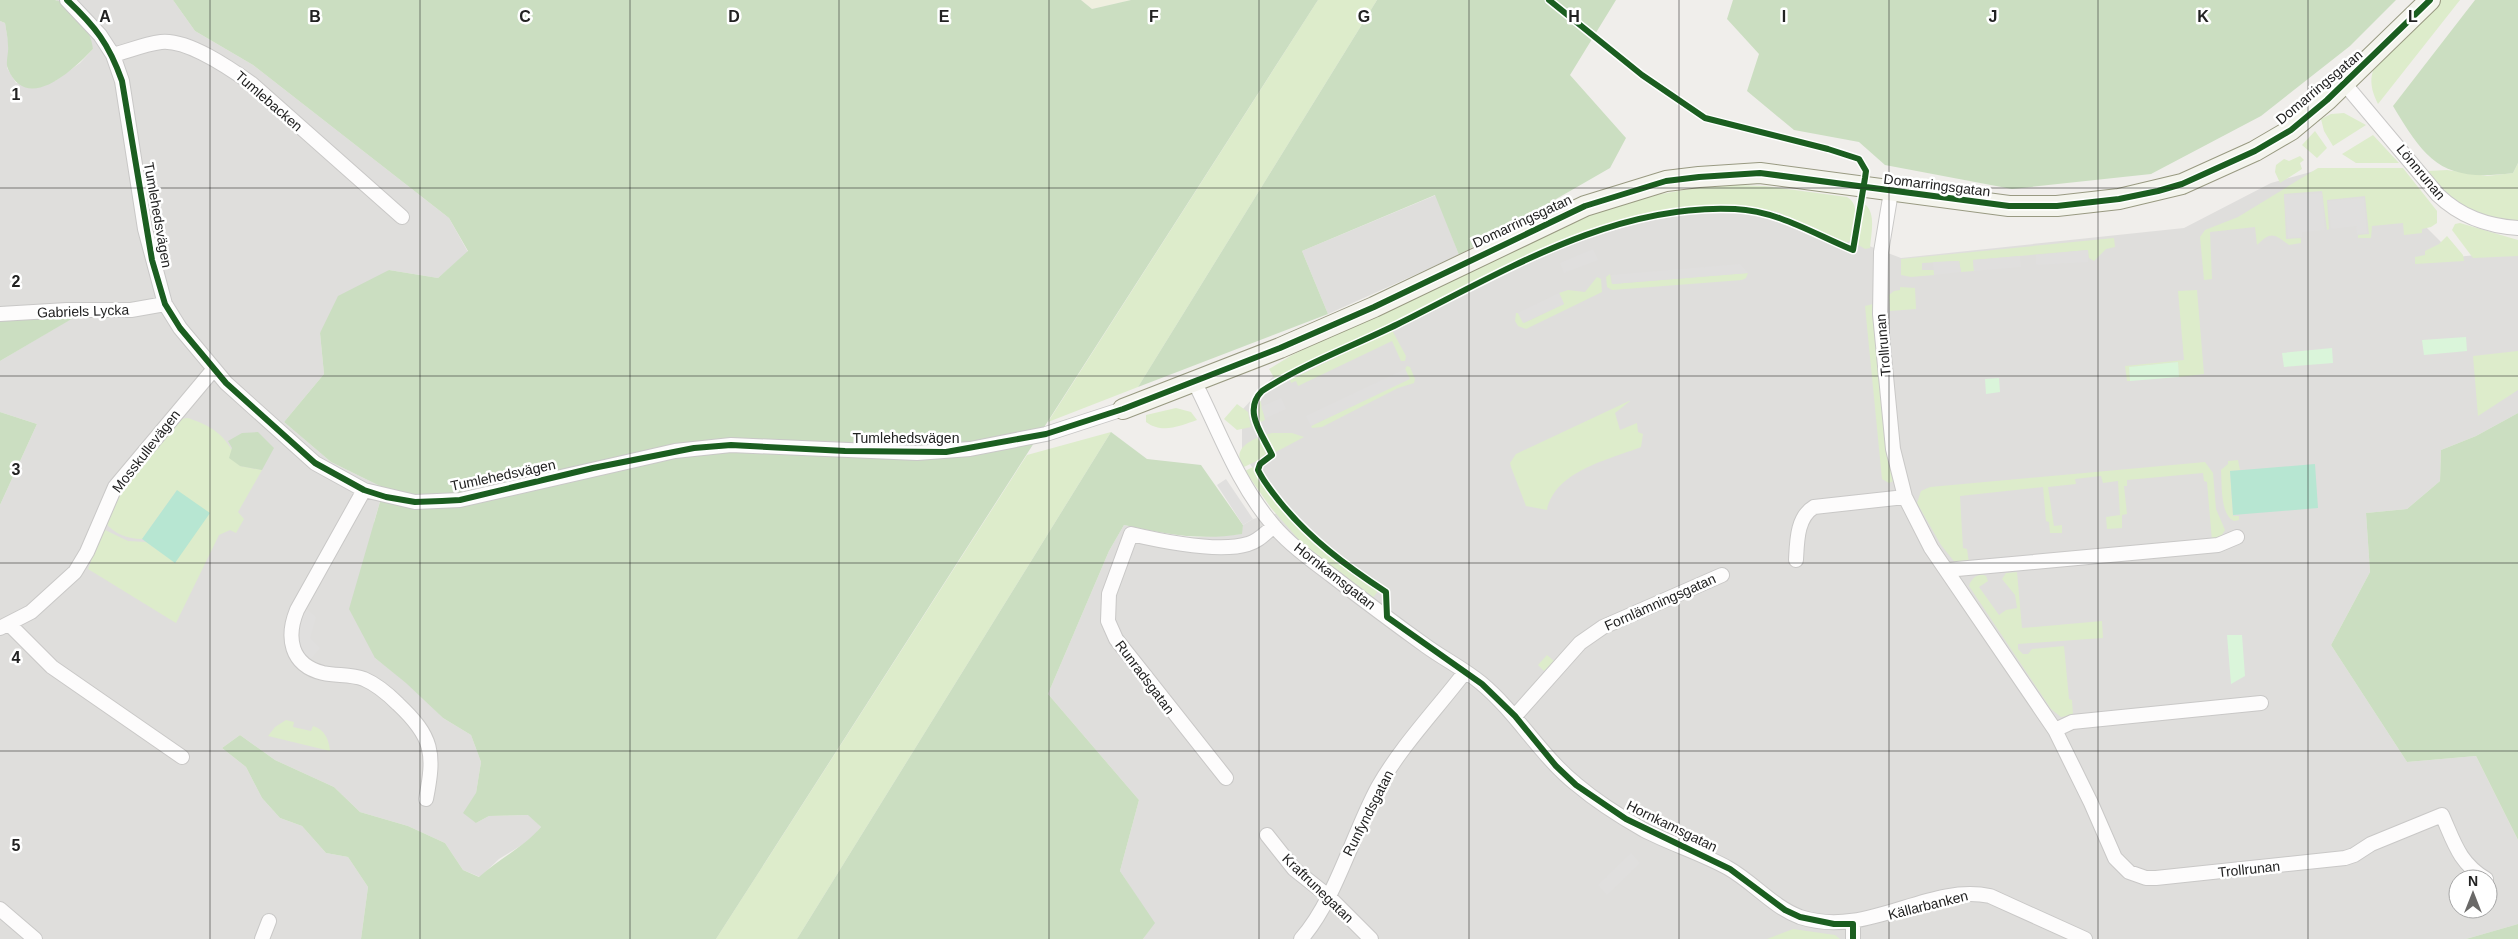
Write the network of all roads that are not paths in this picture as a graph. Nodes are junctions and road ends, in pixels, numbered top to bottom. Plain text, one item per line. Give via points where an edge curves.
1 (67, 0) edge
2 (2430, 0) edge
3 (112, 55) junction
4 (2344, 83) junction
5 (1891, 192) junction
6 (402, 217) dead end
7 (2518, 228) edge
8 (165, 304) junction
9 (0, 314) edge
10 (213, 370) junction
11 (1194, 381) junction
12 (1123, 410) joint
13 (364, 490) junction
14 (1905, 498) junction
15 (1274, 526) junction
16 (2237, 537) dead end
17 (1796, 560) dead end
18 (1946, 570) junction
19 (1722, 575) dead end
20 (5, 626) edge
21 (1465, 672) junction
22 (2261, 703) dead end
23 (1514, 716) junction
24 (2054, 730) junction
25 (182, 756) dead end
26 (1226, 778) dead end
27 (426, 799) dead end
28 (1267, 835) dead end
29 (2470, 869) edge
30 (1328, 896) junction
31 (0, 909) edge
32 (269, 921) dead end
33 (1853, 924) junction
34 (35, 939) edge
35 (262, 939) edge
36 (1300, 939) edge
37 (1371, 939) edge
38 (1853, 939) edge
39 (2085, 939) edge

1 - 3 street, Tumlehedsvägen via 100,35
2 - 4 street, Domarringsgatan
3 - 6 street, Tumlebacken via 162,42 183,46 228,67 252,84
3 - 8 street, Tumlehedsvägen via 122,81 145,230
4 - 5 street, Domarringsgatan via 2291,130 2256,151 2182,184 2158,191 2057,206 2009,206
4 - 7 street, Lönnrunan via 2454,210 2498,227
5 - 11 street, Domarringsgatan via 1760,173 1699,177 1637,188 1585,206 1374,307
5 - 14 street, Trollrunan via 1881,252 1880,314 1893,449
8 - 9 street, Gabriels Lycka via 131,310
8 - 10 street, Tumlehedsvägen
10 - 13 street, Tumlehedsvägen via 288,442 315,463
10 - 20 street, Mosskullevägen via 115,487 75,572 31,612
11 - 12 street, Domarringsgatan
11 - 15 street, Hornkamsgatan via 1235,467
12 - 13 street, Tumlehedsvägen via 1046,434 946,452 731,444 675,451 460,500 415,502
13 - 27 street via 292,620 290,640 295,653 305,664 322,673 369,682 411,717 427,739 431,756
14 - 17 street via 1814,507 1806,512 1797,535
14 - 18 street, Trollrunan
15 - 21 street, Hornkamsgatan via 1359,596
15 - 26 street, Runradsgatan via 1260,538 1240,546 1165,542 1131,534 1109,594 1108,620 1116,639
16 - 18 street via 2218,545
18 - 24 street, Trollrunan
19 - 23 street, Fornlämningsgatan via 1603,627 1580,643
20 - 25 street, Mosskullevägen via 52,667
21 - 23 street, Hornkamsgatan
21 - 30 street, Runfyndsgatan via 1392,765 1364,816
22 - 24 street via 2072,722
23 - 33 street, Hornkamsgatan via 1576,785 1626,819 1730,869 1785,910 1800,917
24 - 29 street, Trollrunan via 2092,803 2115,858 2138,876 2156,878 2345,858 2442,815 2462,861
28 - 30 street, Kraftrunegatan via 1294,869
30 - 36 street, Runfyndsgatan
30 - 37 street, Kraftrunegatan
31 - 34 street
32 - 35 street
33 - 38 street
33 - 39 street, Källarbanken via 1976,893 1990,896

